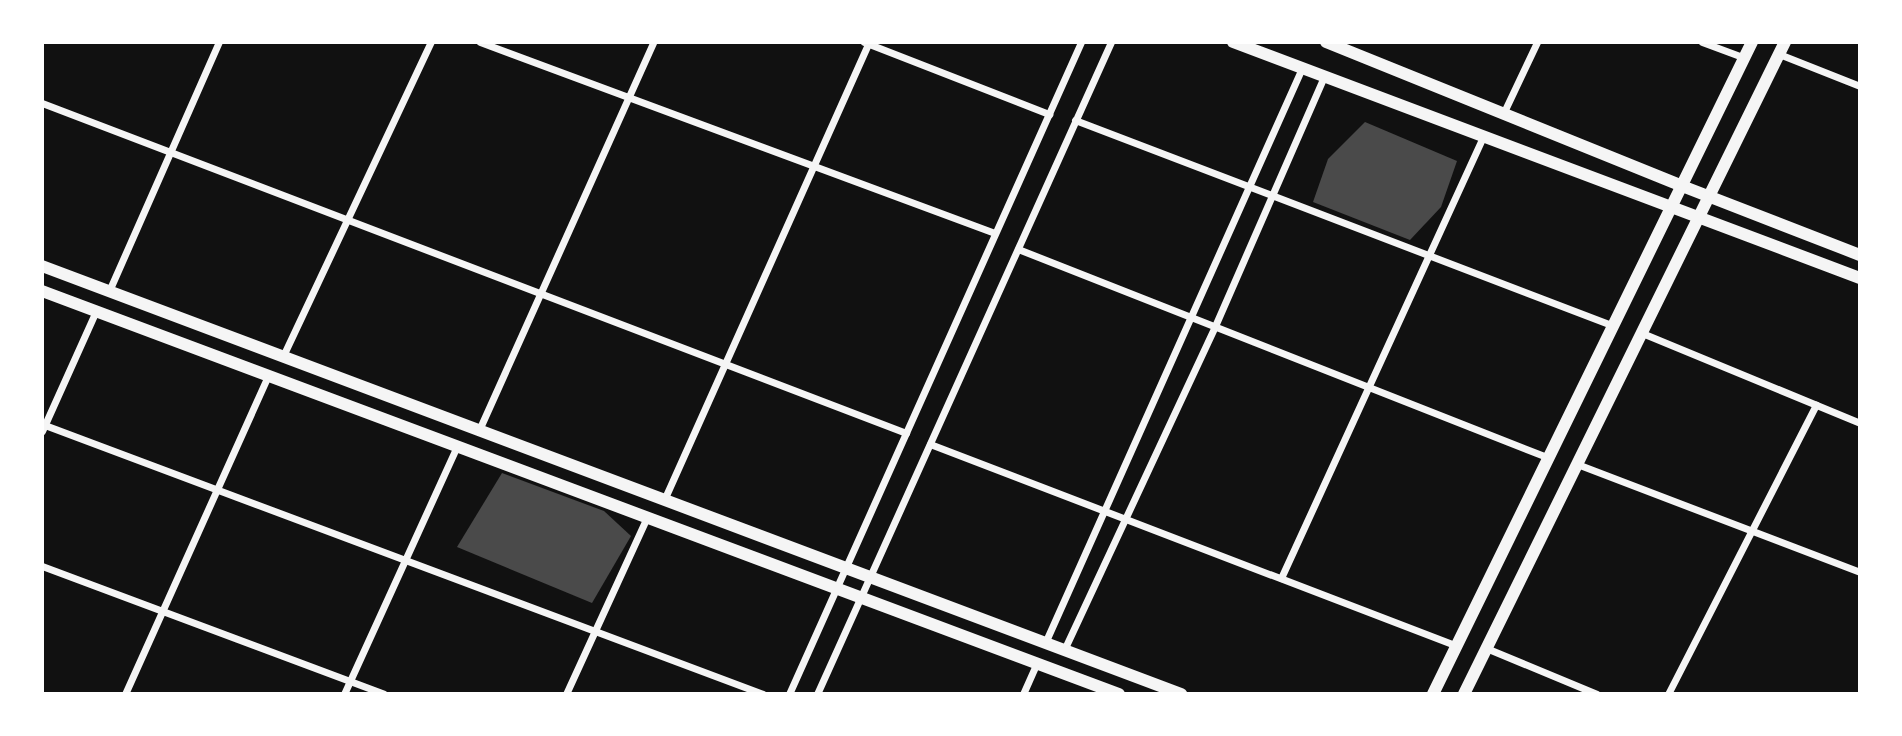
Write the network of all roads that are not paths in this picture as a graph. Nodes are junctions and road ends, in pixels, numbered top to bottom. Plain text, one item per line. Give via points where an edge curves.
1 (219, 42) edge
2 (431, 42) edge
3 (481, 42) edge
4 (653, 42) edge
5 (1081, 42) edge
6 (1111, 42) edge
7 (1233, 42) edge
8 (1326, 42) edge
9 (1537, 42) edge
10 (1702, 42) edge
11 (1752, 42) edge
12 (867, 43) edge
13 (1342, 45) edge
14 (1782, 48) edge
15 (1745, 58) junction
16 (1302, 68) junction
17 (1324, 76) junction
18 (1860, 86) edge
19 (629, 96) junction
20 (42, 103) edge
21 (1049, 114) junction
22 (1503, 114) junction
23 (1075, 120) junction
24 (1483, 136) junction
25 (170, 152) junction
26 (814, 164) junction
27 (1682, 186) junction
28 (1250, 187) junction
29 (1273, 196) junction
30 (1709, 197) junction
31 (1672, 208) junction
32 (1699, 218) junction
33 (347, 220) junction
34 (995, 233) junction
35 (1017, 249) junction
36 (1860, 254) edge
37 (1429, 255) junction
38 (42, 266) edge
39 (1860, 278) edge
40 (42, 291) edge
41 (108, 291) junction
42 (540, 293) junction
43 (96, 311) junction
44 (1191, 317) junction
45 (1214, 326) junction
46 (1614, 326) junction
47 (1642, 333) junction
48 (283, 356) junction
49 (725, 363) junction
50 (268, 376) junction
51 (1369, 387) junction
52 (1816, 405) junction
53 (1860, 423) edge
54 (43, 427) edge
55 (479, 430) junction
56 (906, 433) junction
57 (930, 444) junction
58 (457, 446) junction
59 (1549, 458) junction
60 (1577, 464) junction
61 (217, 490) junction
62 (664, 500) junction
63 (1104, 510) junction
64 (647, 517) junction
65 (1125, 518) junction
66 (1754, 531) junction
67 (405, 560) junction
68 (42, 566) edge
69 (845, 568) junction
70 (1860, 572) edge
71 (870, 577) junction
72 (1281, 578) junction
73 (836, 588) junction
74 (861, 597) junction
75 (162, 611) junction
76 (595, 631) junction
77 (1045, 643) junction
78 (1457, 646) junction
79 (1486, 649) junction
80 (1063, 650) junction
81 (1037, 663) junction
82 (350, 681) junction
83 (125, 694) edge
84 (344, 694) edge
85 (384, 694) edge
86 (566, 694) edge
87 (763, 694) edge
88 (789, 694) edge
89 (817, 694) edge
90 (1023, 694) edge
91 (1119, 694) edge
92 (1181, 694) edge
93 (1433, 694) edge
94 (1464, 694) edge
95 (1597, 694) edge
96 (1668, 694) edge

1 - 25 street
2 - 33 street
3 - 19 street
4 - 19 street
5 - 21 street
6 - 23 street
7 - 16 main road
8 - 13 main road
9 - 22 street
10 - 15 street
11 - 15 main road
12 - 21 street
12 - 26 street
13 - 22 main road
14 - 18 street
14 - 30 main road
15 - 27 main road
16 - 17 main road
16 - 28 street
17 - 24 main road
17 - 29 street
19 - 26 street
19 - 42 street
20 - 25 street
21 - 34 street
22 - 27 main road
23 - 28 street
23 - 35 street
24 - 31 main road
24 - 37 street
25 - 33 street
25 - 41 street
26 - 34 street
26 - 49 street
27 - 30 main road
27 - 31 main road
28 - 29 street
28 - 44 street
29 - 37 street
29 - 45 street
30 - 32 main road
30 - 36 main road
31 - 32 main road
31 - 46 main road
32 - 39 main road
32 - 47 main road
33 - 42 street
33 - 48 street
34 - 56 street
35 - 44 street
35 - 57 street
37 - 46 street
37 - 51 street
38 - 41 main road
40 - 43 main road
41 - 48 main road
42 - 49 street
42 - 55 street
43 - 50 main road
43 - 54 street
44 - 45 street
44 - 63 street
45 - 51 street
45 - 65 street
46 - 59 main road
47 - 52 street
47 - 60 main road
48 - 55 main road
49 - 56 street
49 - 62 street
50 - 58 main road
50 - 61 street
51 - 59 street
51 - 72 street
52 - 53 street
52 - 66 street
54 - 61 street
55 - 62 main road
56 - 69 street
57 - 63 street
57 - 71 street
58 - 64 main road
58 - 67 street
59 - 78 main road
60 - 66 street
60 - 79 main road
61 - 67 street
61 - 75 street
62 - 69 main road
63 - 65 street
63 - 77 street
64 - 73 main road
64 - 76 street
65 - 72 street
65 - 80 street
66 - 70 street
66 - 96 street
67 - 76 street
67 - 82 street
68 - 75 street
69 - 71 main road
69 - 73 street
71 - 74 street
71 - 77 main road
72 - 78 street
73 - 74 main road
73 - 88 street
74 - 81 main road
74 - 89 street
75 - 82 street
75 - 83 street
76 - 86 street
76 - 87 street
77 - 80 main road
78 - 93 main road
79 - 94 main road
79 - 95 street
80 - 92 main road
81 - 90 street
81 - 91 main road
82 - 84 street
82 - 85 street

